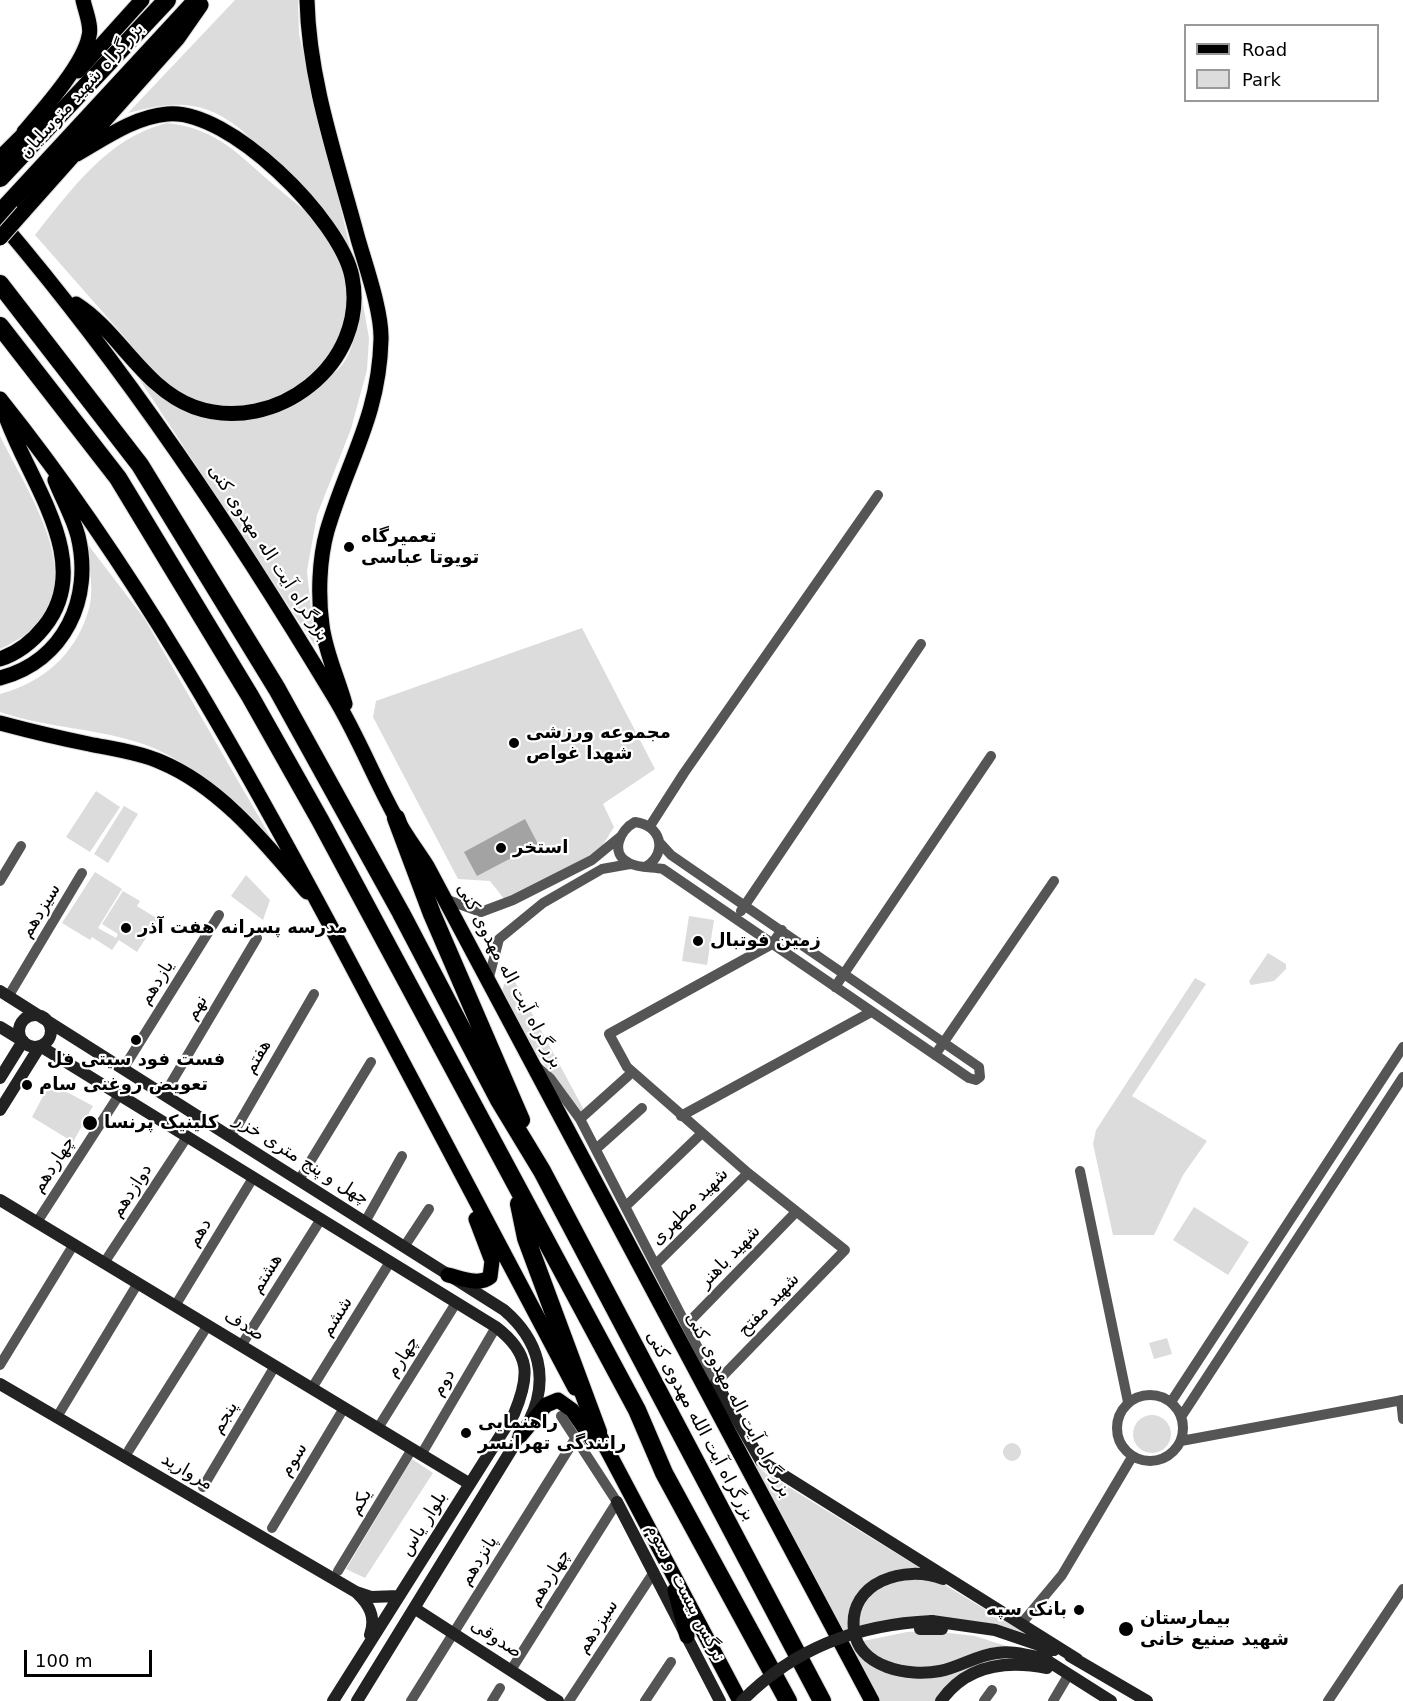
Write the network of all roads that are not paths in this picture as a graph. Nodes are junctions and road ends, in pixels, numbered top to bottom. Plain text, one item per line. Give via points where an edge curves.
1 (83, 0) edge
2 (142, 0) edge
3 (167, 0) edge
4 (196, 0) edge
5 (204, 0) edge
6 (307, 0) edge
7 (115, 54) junction
8 (52, 98) junction
9 (15, 142) junction
10 (76, 154) junction
11 (0, 160) edge
12 (0, 178) edge
13 (11, 209) edge
14 (0, 220) edge
15 (0, 238) edge
16 (0, 284) edge
17 (65, 297) junction
18 (0, 326) edge
19 (0, 399) edge
20 (47, 457) junction
21 (878, 495) dead end
22 (921, 644) dead end
23 (0, 659) edge
24 (0, 678) edge
25 (0, 723) edge
26 (352, 727) junction
27 (991, 756) dead end
28 (396, 818) junction
29 (650, 826) junction
30 (620, 837) junction
31 (661, 844) junction
32 (21, 846) dead end
33 (630, 864) junction
34 (647, 866) junction
35 (82, 873) dead end
36 (0, 881) edge
37 (1054, 881) dead end
38 (445, 899) junction
39 (744, 905) junction
40 (322, 911) junction
41 (219, 915) dead end
42 (735, 919) junction
43 (782, 930) junction
44 (257, 938) dead end
45 (772, 944) junction
46 (844, 973) junction
47 (488, 981) junction
48 (835, 987) junction
49 (4, 994) edge
50 (314, 994) dead end
51 (871, 1012) junction
52 (43, 1017) junction
53 (0, 1027) edge
54 (23, 1041) junction
55 (944, 1041) junction
56 (40, 1046) junction
57 (1403, 1047) edge
58 (935, 1055) junction
59 (371, 1062) dead end
60 (532, 1064) junction
61 (123, 1069) junction
62 (628, 1076) dead end
63 (1403, 1077) edge
64 (0, 1078) edge
65 (119, 1095) junction
66 (164, 1095) junction
67 (642, 1108) dead end
68 (0, 1110) edge
69 (681, 1116) junction
70 (580, 1119) junction
71 (702, 1133) dead end
72 (187, 1137) junction
73 (231, 1137) junction
74 (596, 1149) junction
75 (452, 1155) junction
76 (402, 1156) dead end
77 (542, 1171) junction
78 (1080, 1171) dead end
79 (748, 1173) junction
80 (253, 1178) junction
81 (513, 1179) junction
82 (299, 1180) junction
83 (1, 1202) edge
84 (626, 1206) junction
85 (429, 1209) dead end
86 (796, 1212) junction
87 (321, 1220) junction
88 (37, 1222) junction
89 (364, 1222) junction
90 (74, 1244) junction
91 (404, 1247) junction
92 (390, 1262) junction
93 (104, 1263) junction
94 (656, 1264) junction
95 (448, 1275) junction
96 (138, 1283) junction
97 (456, 1303) junction
98 (175, 1306) junction
99 (687, 1324) junction
100 (208, 1325) junction
101 (496, 1328) junction
102 (241, 1346) junction
103 (537, 1356) joint
104 (0, 1365) edge
105 (275, 1366) junction
106 (0, 1384) edge
107 (312, 1388) junction
108 (713, 1390) junction
109 (1402, 1400) edge
110 (1128, 1402) junction
111 (1171, 1402) junction
112 (344, 1408) junction
113 (730, 1409) junction
114 (60, 1412) dead end
115 (514, 1414) junction
116 (561, 1416) dead end
117 (1181, 1417) junction
118 (1403, 1419) edge
119 (529, 1421) junction
120 (378, 1428) junction
121 (598, 1432) junction
122 (520, 1436) junction
123 (575, 1439) junction
124 (732, 1439) junction
125 (1180, 1441) junction
126 (129, 1450) dead end
127 (417, 1452) junction
128 (1132, 1457) junction
129 (624, 1479) junction
130 (470, 1484) junction
131 (203, 1487) dead end
132 (617, 1502) junction
133 (272, 1528) dead end
134 (670, 1567) junction
135 (338, 1571) dead end
136 (654, 1572) junction
137 (966, 1588) junction
138 (1403, 1588) edge
139 (356, 1592) junction
140 (399, 1596) junction
141 (414, 1608) junction
142 (1022, 1623) junction
143 (937, 1625) junction
144 (454, 1633) junction
145 (687, 1636) junction
146 (367, 1644) junction
147 (1047, 1659) junction
148 (1077, 1659) junction
149 (671, 1662) dead end
150 (511, 1670) junction
151 (1066, 1673) junction
152 (500, 1688) dead end
153 (992, 1690) dead end
154 (944, 1700) edge
155 (333, 1701) edge
156 (357, 1701) edge
157 (411, 1701) edge
158 (492, 1701) edge
159 (558, 1701) edge
160 (569, 1701) edge
161 (645, 1701) edge
162 (720, 1701) edge
163 (741, 1701) edge
164 (752, 1701) edge
165 (788, 1701) edge
166 (822, 1701) edge
167 (872, 1701) edge
168 (984, 1701) edge
169 (1053, 1701) edge
170 (1111, 1701) edge
171 (1147, 1701) edge
172 (1328, 1701) edge

1 - 8 main road via 90,35
2 - 8 main road
3 - 7 highway, بزرگراه شهید متوسلیان
4 - 13 highway, بزرگراه شهید متوسلیان
5 - 10 main road via 178,38
6 - 26 main road via 309,41 319,93 382,337 379,381 368,424 327,531 322,565 322,627
7 - 9 highway
7 - 12 highway, بزرگراه شهید متوسلیان
8 - 9 main road
9 - 11 highway
10 - 13 main road
10 - 17 main road via 145,118 169,113 218,126 264,159 329,226 352,277 353,298 343,345 315,383 280,405 244,414 198,408 169,394 135,363 104,325
13 - 15 main road, bridge
14 - 17 main road
16 - 77 highway via 140,465 277,689 499,1100
17 - 26 main road, بزرگراه آیت اله مهدوی کنی via 204,491 273,595
18 - 81 highway via 118,478 250,696
19 - 20 main road
19 - 23 main road via 7,425 52,517 63,564 63,583 52,617 28,644
20 - 24 main road via 77,534 82,578 79,601 70,623 48,652 32,665
20 - 40 main road via 150,610 301,868
21 - 29 street
22 - 39 street
25 - 40 main road via 141,754 180,772 208,791 266,843
26 - 28 main road, بزرگراه آیت اله مهدوی کنی
27 - 46 street
28 - 38 main road, بزرگراه آیت اله مهدوی کنی
28 - 77 highway via 432,914
29 - 30 street via 635,822
29 - 31 street
30 - 33 street via 618,847
30 - 38 street via 592,860 482,912
31 - 34 street via 655,861
31 - 39 street
32 - 36 street
33 - 34 street
33 - 47 street via 602,869 543,903 500,939
34 - 42 street via 663,869
35 - 49 street, سیزدهم
37 - 55 street
38 - 47 main road, بزرگراه آیت اله مهدوی کنی
39 - 42 street
39 - 43 street
40 - 75 main road
41 - 61 street, یازدهم
42 - 45 street
43 - 45 street
43 - 46 street
44 - 66 street, نهم
45 - 48 street
45 - 69 street via 609,1034 627,1067
46 - 48 street
46 - 55 street
47 - 60 main road, بزرگراه آیت اله مهدوی کنی
48 - 51 street
49 - 52 main road, چهل و پنج متری خزر
50 - 73 street, هفتم
51 - 58 street
51 - 69 street
52 - 54 main road via 32,1016 23,1021
52 - 56 main road via 50,1025 50,1035
52 - 61 main road, چهل و پنج متری خزر
53 - 54 main road
54 - 56 main road
54 - 64 main road
55 - 58 street
55 - 58 street via 980,1067 980,1077 971,1079
56 - 65 main road
56 - 68 main road
57 - 111 street
59 - 82 street
60 - 70 street via 550,1078
60 - 108 main road, بزرگراه آیت اله مهدوی کنی
61 - 66 main road, چهل و پنج متری خزر
62 - 70 street
63 - 117 street
65 - 72 main road
65 - 88 street, چهاردهم
66 - 73 main road, چهل و پنج متری خزر
67 - 74 street
69 - 79 street
70 - 74 street
71 - 84 street
72 - 80 main road
72 - 93 street, دوازدهم
73 - 82 main road, چهل و پنج متری خزر
74 - 84 street
75 - 95 main road via 492,1269 485,1281
75 - 121 main road
76 - 89 street
77 - 166 highway, بزرگراه آیت الله مهدوی کنی
78 - 110 street
79 - 86 street
79 - 94 street, شهید مطهری
80 - 87 main road
80 - 98 street, دهم
81 - 121 highway via 526,1238
81 - 165 highway via 637,1410 664,1473
82 - 89 main road, چهل و پنج متری خزر
83 - 88 main road, صدف
84 - 94 street
85 - 91 street
86 - 99 street, شهید باهنر
86 - 108 street, شهید مفتح via 845,1250
87 - 92 main road
87 - 102 street, هشتم
88 - 90 main road, صدف
89 - 91 main road, چهل و پنج متری خزر
90 - 93 main road, صدف
90 - 104 street
91 - 95 main road, چهل و پنج متری خزر
92 - 97 main road
92 - 107 street, ششم
93 - 96 main road, صدف
94 - 99 street
95 - 103 main road, چهل و پنج متری خزر via 511,1317 524,1331
96 - 98 main road, صدف
96 - 114 street
97 - 101 main road
97 - 120 street, چهارم
98 - 100 main road, صدف
99 - 108 street
100 - 102 main road, صدف
100 - 126 street
101 - 115 main road, بلوار یاس via 517,1346 523,1359 525,1384
101 - 127 street, دوم
102 - 105 main road, صدف
103 - 119 main road, بلوار یاس via 541,1377
105 - 107 main road, صدف
105 - 131 street, پنجم
106 - 139 main road, مروارید
107 - 112 main road, صدف
108 - 113 main road
108 - 124 main road, بزرگراه آیت اله مهدوی کنی
109 - 118 street
109 - 125 street
110 - 111 street via 1150,1394
110 - 128 street via 1121,1410 1116,1431
111 - 117 street
112 - 120 main road, صدف
112 - 133 street, سوم
113 - 124 main road
113 - 137 main road via 760,1461
115 - 119 main road via 525,1411
115 - 130 main road, بلوار یاس
116 - 123 street
117 - 125 street
119 - 122 main road, بلوار یاس
120 - 127 main road, صدف
121 - 129 main road
122 - 129 main road via 546,1405 563,1401
122 - 141 main road, بلوار یاس
123 - 132 street
123 - 144 street, پانزدهم
124 - 167 main road, بزرگراه آیت اله مهدوی کنی
125 - 128 street via 1165,1458 1154,1461
127 - 130 main road, صدف
127 - 135 street, یکم
128 - 142 street via 1062,1575
129 - 134 main road
130 - 140 main road, بلوار یاس
132 - 136 main road, نرگس بیست و سوم
132 - 150 street, چهاردهم
134 - 145 main road
134 - 163 main road
136 - 145 main road, نرگس بیست و سوم
136 - 160 street, سیزدهم
137 - 142 main road
137 - 147 main road via 921,1573 889,1577 862,1597 854,1614 858,1643 867,1656 880,1663 920,1673 956,1667 996,1653
138 - 172 street
139 - 140 main road via 371,1597
139 - 146 main road via 372,1613 373,1626
140 - 146 main road, بلوار یاس
141 - 144 main road, صدوقی
141 - 156 main road, بلوار یاس
142 - 148 main road
143 - 147 main road via 993,1637
143 - 148 main road via 995,1630
143 - 163 main road, bridge via 906,1622 864,1630 823,1644 778,1669
143 - 164 main road, bridge via 849,1641 804,1660
144 - 150 main road, صدوقی
144 - 157 street, پانزدهم
145 - 162 main road, نرگس بیست و سوم
146 - 155 main road, بلوار یاس
147 - 151 main road
148 - 171 main road
149 - 161 street
150 - 159 main road, صدوقی
151 - 154 main road via 1020,1662 994,1665 959,1683
151 - 169 street
151 - 170 main road
152 - 158 street
153 - 168 street

